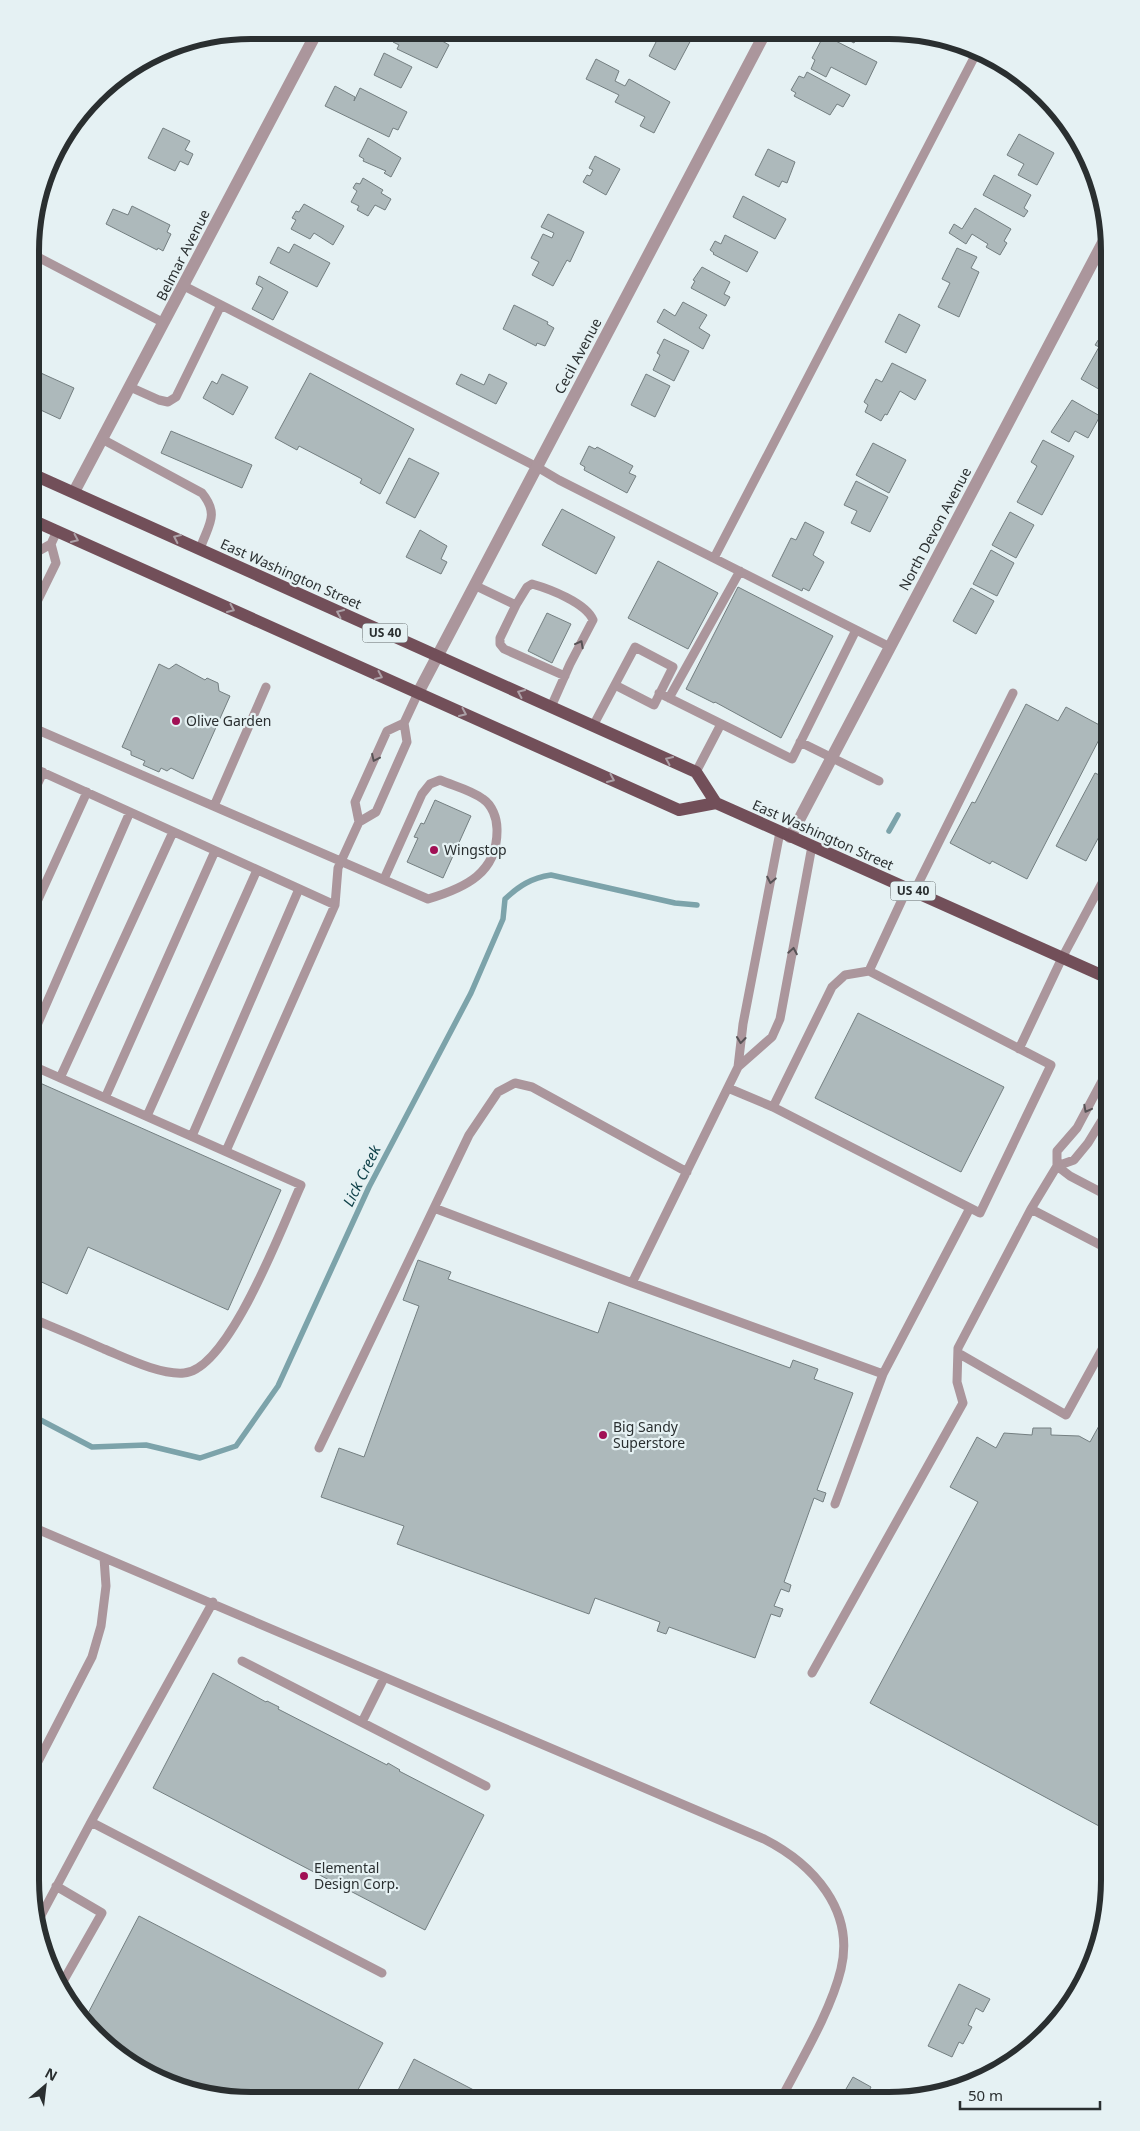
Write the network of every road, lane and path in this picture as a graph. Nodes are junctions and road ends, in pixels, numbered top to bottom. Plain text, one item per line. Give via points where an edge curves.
1 (313, 39) edge
2 (762, 39) edge
3 (974, 57) edge
4 (1101, 246) edge
5 (39, 258) edge
6 (184, 286) junction
7 (221, 305) junction
8 (164, 323) junction
9 (130, 387) junction
10 (102, 439) junction
11 (537, 467) junction
12 (39, 477) edge
13 (74, 492) junction
14 (39, 523) edge
15 (57, 531) junction
16 (51, 544) junction
17 (200, 549) junction
18 (39, 551) edge
19 (714, 558) junction
20 (740, 571) junction
21 (474, 585) junction
22 (39, 598) edge
23 (516, 605) junction
24 (856, 630) junction
25 (890, 647) junction
26 (437, 656) junction
27 (564, 676) junction
28 (615, 685) junction
29 (266, 687) dead end
30 (418, 693) junction
31 (659, 693) junction
32 (1013, 693) dead end
33 (669, 698) junction
34 (551, 707) junction
35 (404, 723) junction
36 (721, 724) junction
37 (593, 726) junction
38 (39, 730) edge
39 (800, 742) junction
40 (832, 757) junction
41 (39, 771) edge
42 (42, 772) junction
43 (696, 772) junction
44 (39, 779) edge
45 (878, 781) dead end
46 (87, 792) junction
47 (716, 803) junction
48 (214, 806) junction
49 (130, 812) junction
50 (359, 822) junction
51 (172, 832) junction
52 (785, 834) junction
53 (812, 846) junction
54 (214, 852) junction
55 (342, 860) junction
56 (257, 870) junction
57 (384, 879) junction
58 (1101, 885) edge
59 (299, 889) junction
60 (911, 890) junction
61 (39, 897) edge
62 (335, 905) junction
63 (1062, 958) junction
64 (869, 971) junction
65 (1101, 975) edge
66 (39, 1021) edge
67 (1019, 1049) junction
68 (738, 1067) junction
69 (39, 1069) edge
70 (60, 1078) junction
71 (1101, 1083) edge
72 (728, 1088) junction
73 (105, 1098) junction
74 (773, 1107) junction
75 (147, 1116) junction
76 (1101, 1121) edge
77 (192, 1136) junction
78 (226, 1151) junction
79 (1057, 1166) junction
80 (686, 1172) junction
81 (1101, 1192) edge
82 (434, 1208) junction
83 (970, 1208) junction
84 (1030, 1209) junction
85 (1101, 1245) edge
86 (632, 1283) junction
87 (39, 1321) edge
88 (1101, 1351) edge
89 (958, 1353) junction
90 (883, 1374) junction
91 (320, 1448) dead end
92 (835, 1504) dead end
93 (39, 1530) edge
94 (104, 1558) junction
95 (213, 1602) junction
96 (242, 1661) dead end
97 (812, 1673) dead end
98 (384, 1678) junction
99 (362, 1722) junction
100 (39, 1759) edge
101 (486, 1786) dead end
102 (91, 1822) junction
103 (56, 1886) junction
104 (42, 1913) edge
105 (382, 1973) dead end
106 (64, 1980) edge
107 (784, 2092) edge

1 - 6 street, Belmar Avenue
2 - 11 street, Cecil Avenue
3 - 19 lane
4 - 25 street, North Devon Avenue
5 - 8 lane
6 - 7 lane
6 - 8 street, Belmar Avenue
7 - 9 lane via 176,397 168,402 158,400
7 - 11 lane
8 - 9 street, Belmar Avenue
9 - 10 street, Belmar Avenue
10 - 13 street, Belmar Avenue
10 - 17 lane via 202,493 211,504 212,514
11 - 19 lane
11 - 21 street, Cecil Avenue
12 - 13 main road, East Washington Street / US 40
17 -> 13 main road, East Washington Street / US 40
14 - 15 main road
15 - 16 lane
15 -> 30 main road
16 - 18 lane
16 - 22 lane via 56,563
26 -> 17 main road, East Washington Street / US 40
19 - 20 lane
20 - 24 lane
20 - 33 lane
21 - 23 lane
21 - 26 street, Cecil Avenue
23 - 27 lane via 500,638 504,650
27 -> 23 lane via 593,620 590,613 576,603 532,584 526,587
24 - 25 lane
24 - 39 lane
25 - 40 street, North Devon Avenue
26 - 30 street, Cecil Avenue
34 -> 26 main road, East Washington Street / US 40
27 - 34 lane
28 - 31 lane via 654,705
28 - 31 lane via 634,647 673,667
28 - 37 lane
29 - 48 lane
30 - 35 lane
30 -> 47 main road via 679,810
31 - 33 lane
32 - 60 lane
33 - 36 lane
34 - 37 main road, East Washington Street / US 40
35 - 50 lane via 407,742 376,812
35 -> 50 lane via 387,731 354,802
36 - 39 lane via 792,758
36 - 43 lane
43 -> 37 main road, East Washington Street / US 40
38 - 48 lane
39 - 40 lane
40 - 45 lane
40 - 52 street, North Devon Avenue
41 - 42 lane
42 - 44 lane
42 - 46 lane
43 - 47 main road
46 - 49 lane
46 - 61 lane
47 - 52 main road, East Washington Street / US 40
48 - 55 lane
49 - 51 lane
49 - 66 lane
50 - 55 lane
51 - 54 lane
51 - 70 lane
52 - 53 main road, East Washington Street / US 40
52 -> 68 lane via 743,1024
53 - 60 main road, East Washington Street / US 40
68 -> 53 lane via 772,1037 780,1019
54 - 56 lane
54 - 73 lane
55 - 57 lane
55 - 62 lane via 338,868
56 - 59 lane
56 - 75 lane
57 - 57 lane via 428,899 471,880 493,858 497,845 494,811 484,799 440,780 430,784 415,807
58 - 63 lane
59 - 62 lane
59 - 77 lane
60 - 63 main road, East Washington Street / US 40
60 - 64 lane
62 - 78 lane
63 - 65 main road, East Washington Street / US 40
63 - 67 lane
64 - 67 lane
64 - 74 lane via 845,975 832,987
67 - 83 lane via 1051,1065 980,1213
68 - 72 lane
69 - 70 lane
70 - 73 lane
71 -> 79 lane via 1077,1128 1057,1151
72 - 74 lane
72 - 80 lane
73 - 75 lane
74 - 83 lane
75 - 77 lane
76 - 79 lane via 1074,1160
77 - 78 lane
78 - 87 lane via 301,1184 254,1288 233,1329 214,1355 198,1368 184,1373 152,1368
79 - 81 lane
79 - 84 lane
80 - 82 lane via 532,1087 515,1083 498,1092 469,1135
80 - 86 lane
82 - 86 lane
82 - 91 lane
83 - 90 lane
84 - 85 lane
84 - 89 lane
86 - 90 lane
88 - 89 lane via 1066,1415
89 - 97 lane via 957,1382 963,1403
90 - 92 lane
93 - 94 lane
94 - 95 lane
94 - 100 lane via 106,1586 101,1626 92,1657
95 - 98 lane
95 - 102 lane
96 - 99 lane
98 - 99 lane
98 - 107 lane via 764,1838 809,1870 836,1907 843,1953 830,1999
99 - 101 lane
102 - 103 lane
102 - 105 lane
103 - 104 lane
103 - 106 lane via 102,1912

